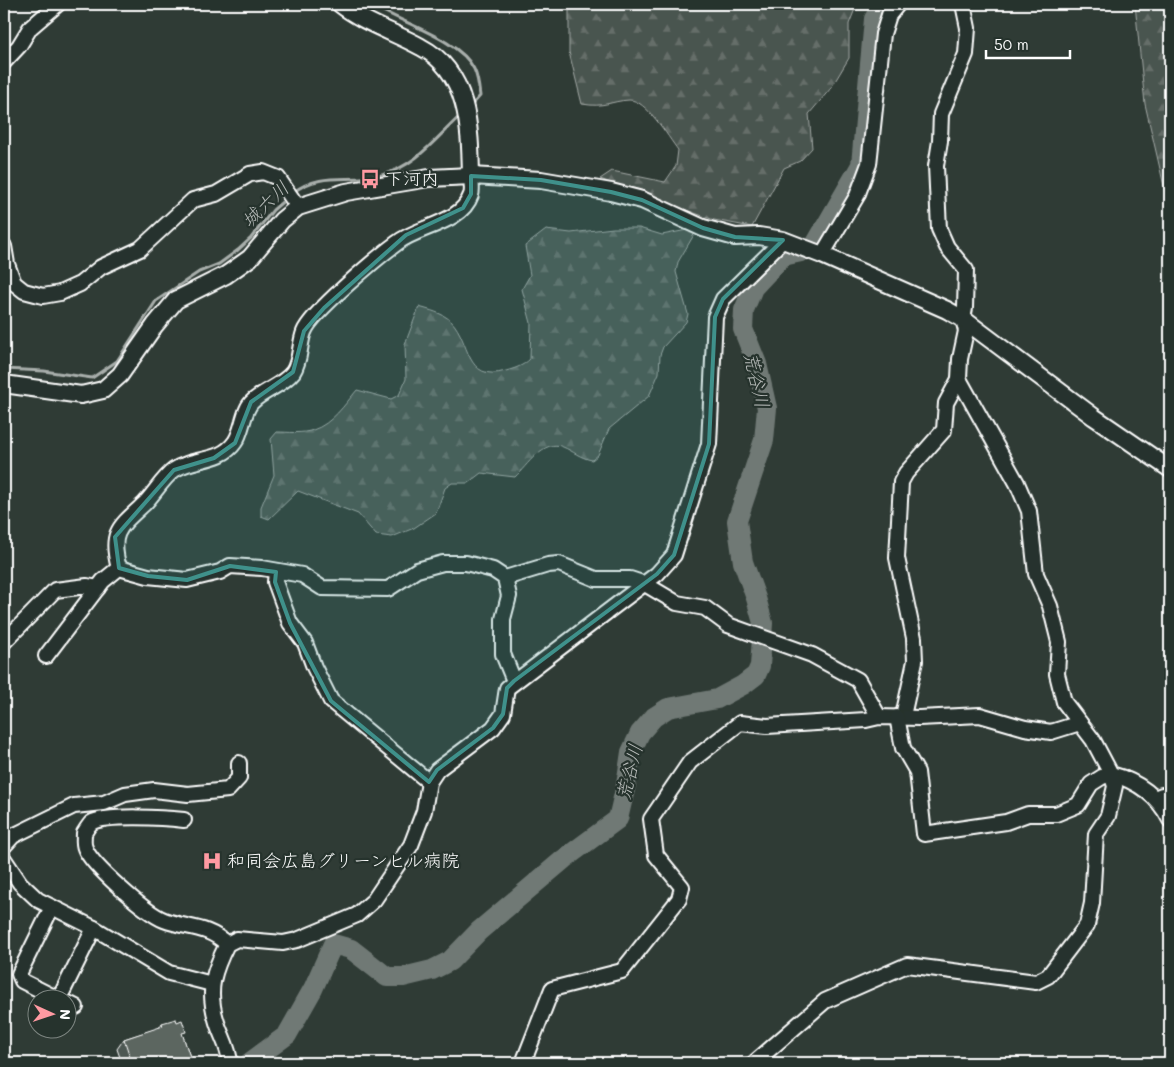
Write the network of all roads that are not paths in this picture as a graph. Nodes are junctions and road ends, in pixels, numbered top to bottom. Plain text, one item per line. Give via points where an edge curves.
1 (58, 4) edge
2 (340, 4) edge
3 (898, 4) edge
4 (963, 4) edge
5 (4, 62) edge
6 (472, 176) junction
7 (297, 205) junction
8 (783, 240) junction
9 (4, 246) edge
10 (822, 255) junction
11 (963, 319) junction
12 (959, 379) junction
13 (4, 384) edge
14 (1170, 469) edge
15 (119, 568) junction
16 (276, 572) junction
17 (505, 578) junction
18 (645, 584) junction
19 (98, 588) junction
20 (4, 642) edge
21 (46, 656) dead end
22 (514, 681) junction
23 (900, 716) junction
24 (879, 717) junction
25 (1080, 723) junction
26 (239, 763) dead end
27 (1112, 774) junction
28 (429, 782) junction
29 (1170, 796) edge
30 (1155, 798) junction
31 (184, 820) dead end
32 (1170, 820) edge
33 (4, 846) edge
34 (4, 859) edge
35 (52, 907) junction
36 (94, 928) junction
37 (228, 944) junction
38 (212, 984) junction
39 (40, 990) edge
40 (63, 990) edge
41 (230, 1063) edge
42 (523, 1063) edge
43 (754, 1063) edge

1 - 5 street via 30,28
2 - 6 street via 367,22 422,48 442,62 455,78 463,97 470,137
3 - 10 street via 889,15 883,34 869,164 857,196
4 - 11 street via 968,28 966,54 941,114 936,166 939,229 947,247 966,270
6 - 7 street via 429,178 346,192
6 - 8 street via 541,180 611,192 642,200 703,228 735,237
6 - 15 street via 471,194 463,208 450,218 406,235 376,258 319,314 304,331 300,356 293,372 252,402 235,443 214,458 174,470 126,521 114,538
7 - 9 street via 278,178 263,172 250,174 216,194 193,200 140,249 101,267 80,284 60,293 42,296 24,291 14,283
7 - 13 street via 250,258 226,275 176,300 120,376 103,390 81,395
8 - 10 street
8 - 18 street via 723,299 715,317 709,444 703,468 674,555
10 - 11 street
11 - 12 street via 966,331
11 - 14 street
12 - 23 street via 946,403 944,430 901,482 897,558 914,638 914,661
12 - 25 street via 1017,483 1028,511 1036,574 1050,606 1059,642 1057,674 1064,702
15 - 16 street via 148,576 187,580 220,572 230,566
15 - 19 street
16 - 17 street via 302,575 322,588 388,589 417,570 443,563 466,563 493,570
16 - 28 street via 275,582 290,623 305,643 331,701
17 - 18 street via 560,564 596,579 630,579
17 - 22 street via 509,596 503,619 503,654
18 - 22 street
18 - 24 street via 677,603 705,608 728,625 812,655 858,680
19 - 20 street via 87,586 55,590
19 - 21 street
22 - 28 street via 507,688 503,714 493,728 437,770
23 - 24 street
23 - 25 street via 980,715 1051,732
23 - 27 street via 903,748 917,772 924,834 1006,822 1028,814 1056,814 1078,805 1091,784
24 - 42 street via 767,726 740,723 690,762 651,819 656,854 682,887 679,898 622,971 552,989
25 - 27 street
26 - 33 street via 239,778 228,790 188,794 154,790 125,794 104,803 74,806 13,836
27 - 30 street via 1127,779
27 - 43 street via 1115,786 1108,816 1096,834 1092,903 1087,925 1048,976 1036,982 907,965 825,1001
28 - 37 street via 424,811 411,845 374,900 357,915 283,943 238,939
29 - 30 street
30 - 32 street
31 - 37 street via 106,819 91,823 84,833 85,847 93,861 144,908 163,920 216,933
34 - 35 street via 20,883 38,900
35 - 36 street
35 - 39 street via 19,974 22,981
36 - 38 street via 169,973
36 - 40 street
37 - 38 street via 214,969
38 - 41 street via 216,1019 230,1050

